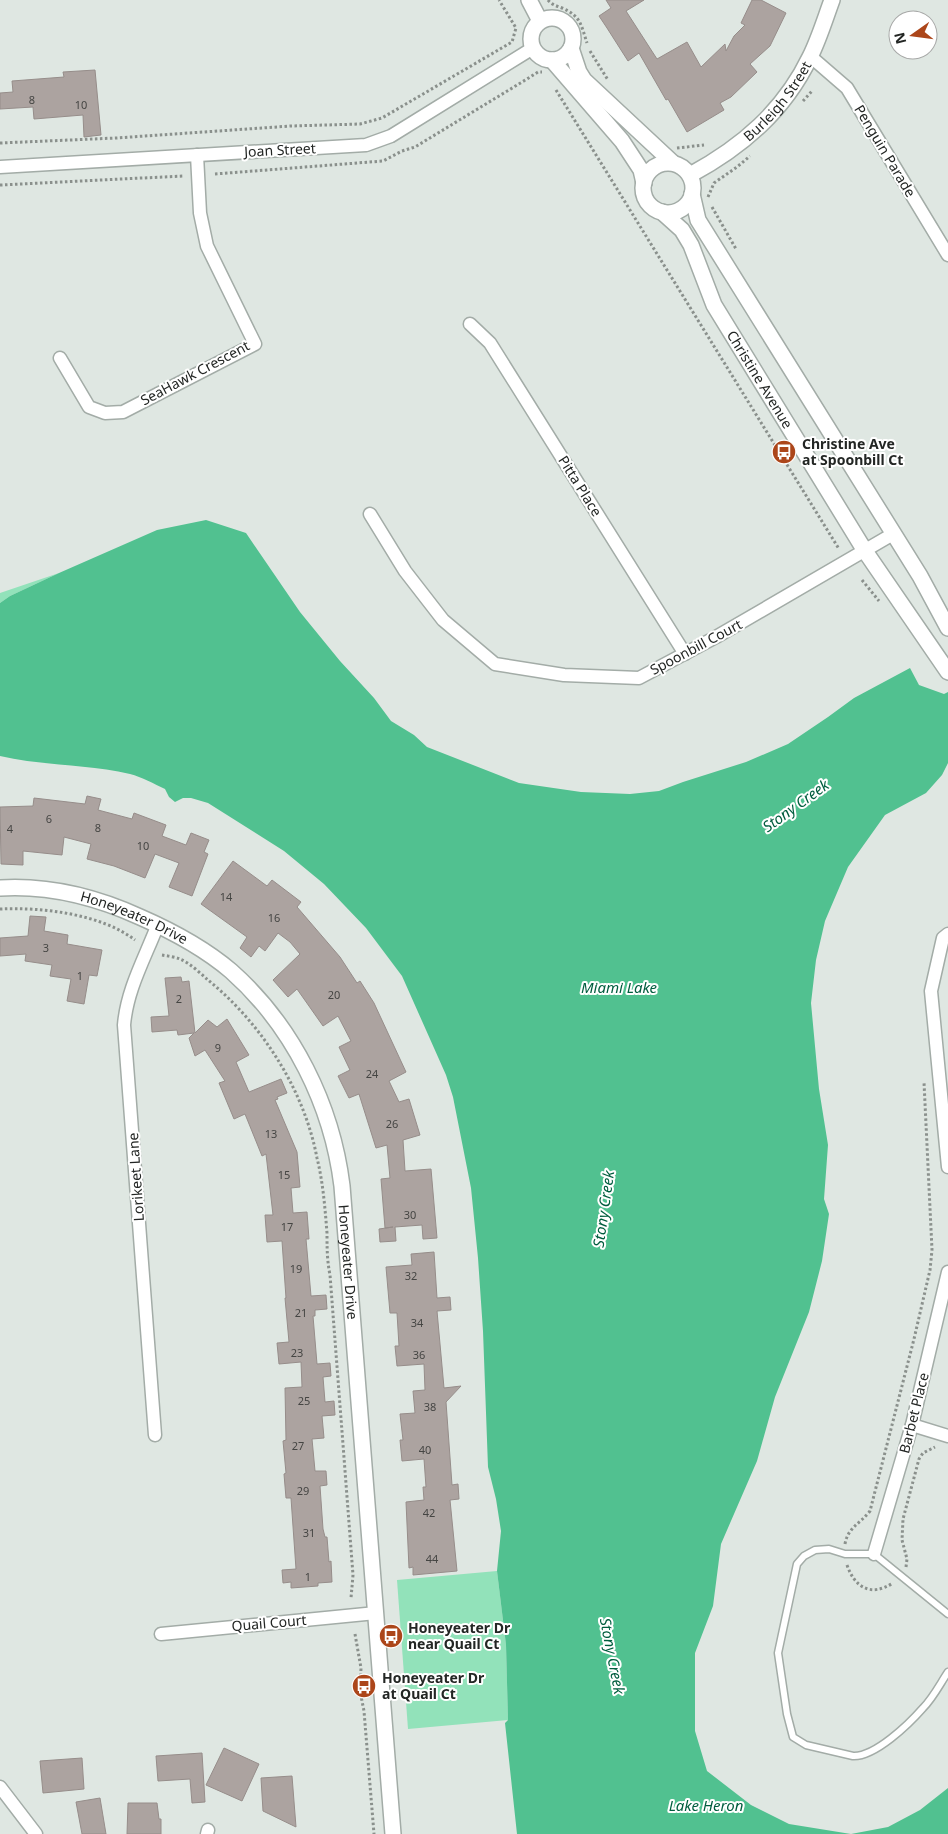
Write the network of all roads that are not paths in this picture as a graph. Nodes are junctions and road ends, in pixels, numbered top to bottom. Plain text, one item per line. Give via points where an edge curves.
1 (529, 0) edge
2 (832, 0) edge
3 (540, 21) junction
4 (533, 48) junction
5 (572, 48) junction
6 (810, 56) junction
7 (549, 66) junction
8 (197, 155) junction
9 (674, 156) junction
10 (0, 167) edge
11 (690, 175) junction
12 (644, 183) junction
13 (692, 194) junction
14 (662, 212) junction
15 (948, 255) edge
16 (470, 324) dead end
17 (60, 358) dead end
18 (370, 514) dead end
19 (894, 534) junction
20 (865, 552) junction
21 (948, 628) edge
22 (685, 654) junction
23 (948, 672) edge
24 (0, 888) edge
25 (158, 924) junction
26 (948, 934) edge
27 (948, 1167) edge
28 (948, 1272) edge
29 (912, 1425) junction
30 (155, 1435) dead end
31 (948, 1436) edge
32 (874, 1554) junction
33 (376, 1613) junction
34 (948, 1614) edge
35 (161, 1634) dead end
36 (948, 1672) edge
37 (0, 1786) edge
38 (36, 1834) edge
39 (393, 1834) edge

1 - 3 street
2 - 6 street, Burleigh Street
3 - 4 street via 533,30
3 - 5 street via 554,17 566,23 573,34
4 - 7 street
4 - 8 street, Joan Street via 390,136 366,145
5 - 7 street
5 - 9 street via 584,80
6 - 11 street, Burleigh Street via 795,84 750,135
6 - 15 street, Penguin Parade via 847,88
7 - 12 street via 622,141 641,170
8 - 10 street, Joan Street
8 - 17 street, SeaHawk Crescent via 200,213 207,246 255,344 123,412 105,413 89,407
9 - 11 street
9 - 12 street via 647,174
11 - 13 street
12 - 14 street via 647,201
13 - 14 street via 688,204 682,208
13 - 19 street via 698,220
14 - 20 street, Christine Avenue via 682,230 692,245 714,305
16 - 22 street, Pitta Place via 490,343
18 - 22 street, Spoonbill Court via 405,571 442,620 495,664 564,675 639,678
19 - 20 street, Spoonbill Court
19 - 21 street
20 - 22 street, Spoonbill Court
20 - 23 street, Christine Avenue
24 - 25 street, Honeyeater Drive via 30,888 81,896
25 - 30 street, Lorikeet Lane via 131,989 124,1025
25 - 33 street, Honeyeater Drive via 194,944 231,971 259,1000 302,1060 325,1114 342,1186
26 - 27 street via 943,938 931,991
28 - 29 street, Barbet Place
29 - 31 street
29 - 32 street, Barbet Place
32 - 34 lane
32 - 36 lane via 815,1550 797,1564 778,1654 793,1737 806,1745 834,1752 853,1756 865,1754 888,1740 924,1708
33 - 35 street, Quail Court
33 - 39 street, Honeyeater Drive
37 - 38 street

